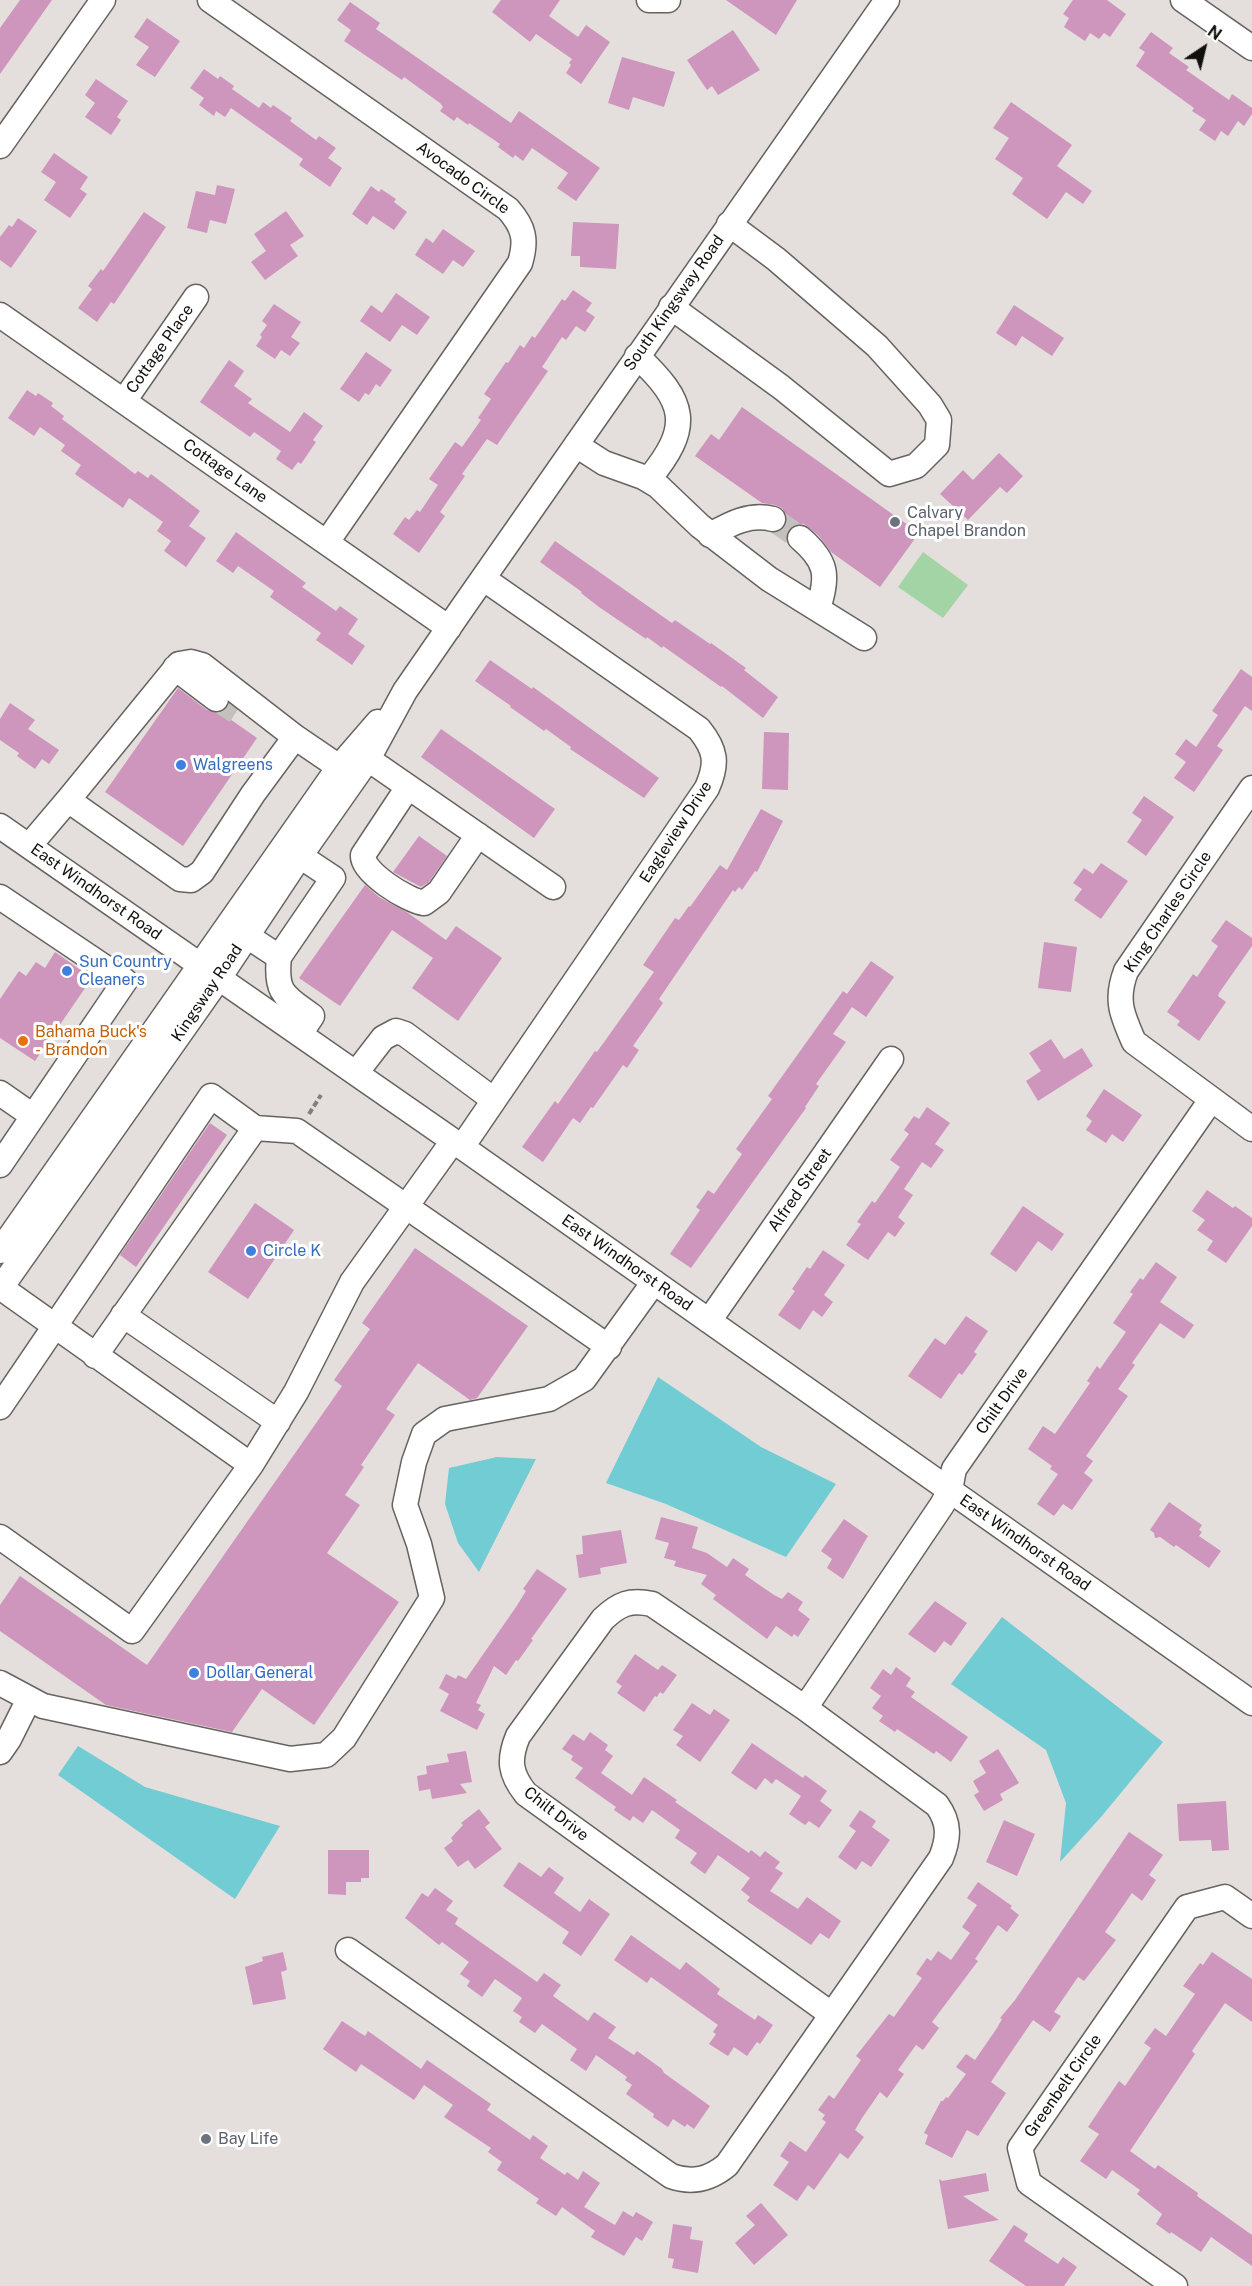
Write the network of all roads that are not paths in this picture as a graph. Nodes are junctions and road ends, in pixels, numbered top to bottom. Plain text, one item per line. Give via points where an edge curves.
1 (103, 0) edge
2 (210, 0) edge
3 (649, 0) edge
4 (669, 0) edge
5 (887, 0) edge
6 (1183, 0) edge
7 (1252, 48) edge
8 (0, 146) edge
9 (729, 224) junction
10 (196, 297) dead end
11 (672, 307) junction
12 (0, 315) edge
13 (637, 356) junction
14 (124, 401) junction
15 (576, 445) junction
16 (648, 480) junction
17 (773, 519) tunnel mouth
18 (710, 535) junction
19 (800, 538) tunnel mouth
20 (327, 542) junction
21 (484, 579) junction
22 (463, 608) joint
23 (818, 608) junction
24 (449, 628) junction
25 (864, 638) dead end
26 (176, 668) junction
27 (405, 691) junction
28 (216, 699) tunnel mouth
29 (238, 713) tunnel mouth
30 (276, 722) junction
31 (295, 737) junction
32 (368, 759) junction
33 (339, 767) junction
34 (408, 787) junction
35 (1252, 788) edge
36 (68, 800) junction
37 (0, 826) edge
38 (478, 835) junction
39 (29, 846) junction
40 (300, 856) junction
41 (553, 887) dead end
42 (0, 897) edge
43 (247, 936) junction
44 (279, 957) junction
45 (210, 971) junction
46 (300, 1034) junction
47 (891, 1059) dead end
48 (356, 1073) junction
49 (0, 1093) edge
50 (494, 1100) junction
51 (1211, 1100) junction
52 (33, 1116) junction
53 (255, 1128) junction
54 (1252, 1128) edge
55 (458, 1144) junction
56 (2, 1155) edge
57 (407, 1206) junction
58 (0, 1251) edge
59 (654, 1282) junction
60 (0, 1288) edge
61 (123, 1315) junction
62 (709, 1321) junction
63 (54, 1327) junction
64 (609, 1347) junction
65 (95, 1356) junction
66 (0, 1407) edge
67 (278, 1422) junction
68 (251, 1465) junction
69 (950, 1490) junction
70 (0, 1537) edge
71 (0, 1683) edge
72 (29, 1699) junction
73 (1252, 1703) edge
74 (805, 1708) junction
75 (0, 1752) edge
76 (1252, 1916) edge
77 (348, 1950) dead end
78 (831, 2014) junction
79 (1175, 2286) edge

1 - 8 street
2 - 20 street, Avocado Circle via 508,209 519,221 523,236 520,263
3 - 4 street
5 - 9 street, South Kingsway Road
6 - 7 street
9 - 11 street, South Kingsway Road
9 - 11 street via 877,346 930,405 939,420 937,445 916,466 889,474 782,387
10 - 14 street, Cottage Place
11 - 13 street, South Kingsway Road
12 - 14 street, Cottage Lane
13 - 15 street, South Kingsway Road
13 - 16 street via 668,389 676,402 678,417 666,458
14 - 20 street, Cottage Lane
15 - 16 street via 604,464
15 - 21 street, South Kingsway Road
16 - 18 street
17 - 18 street via 742,519
18 - 23 street via 769,579
19 - 23 street via 818,556 824,570 826,581
20 - 24 street, Cottage Lane
21 - 22 street, South Kingsway Road
21 - 50 street, Eagleview Drive via 699,729 715,757 714,773 707,788
22 - 24 street, Kingsway Road
23 - 25 street
24 - 27 street, Kingsway Road
26 - 28 street
26 - 30 street via 191,662 202,665
26 - 36 street
27 - 32 street, Kingsway Road
27 - 33 street, Kingsway Road
29 - 30 street
30 - 31 street
31 - 33 street
31 - 36 street via 202,872 191,880 180,879
32 - 34 street
32 - 40 street, Kingsway Road
33 - 45 street, Kingsway Road
34 - 38 street
34 - 38 street via 362,861 408,898 424,903 439,892
35 - 51 street, King Charles Circle via 1126,970 1120,986 1124,1021 1134,1042
36 - 39 street
37 - 39 street, East Windhorst Road
38 - 41 street
39 - 45 street, East Windhorst Road
40 - 43 street, Kingsway Road
40 - 44 street via 333,878
42 - 52 street via 125,981
43 - 44 street
43 - 45 street, Kingsway Road
44 - 46 street via 277,976 283,994 312,1016
45 - 46 street, East Windhorst Road
45 - 58 street, Kingsway Road
45 - 60 street, Kingsway Road
46 - 48 street, East Windhorst Road
47 - 62 street, Alfred Street
48 - 50 street via 383,1038 396,1031
48 - 55 street, East Windhorst Road
49 - 52 street
50 - 55 street, Eagleview Drive
51 - 54 street, King Charles Circle
51 - 69 street, Chilt Drive via 954,1469
52 - 56 street
53 - 57 street via 297,1131
53 - 61 street
53 - 63 street via 211,1096
55 - 57 street, Eagleview Drive
55 - 59 street, East Windhorst Road
57 - 64 street
57 - 67 street, Eagleview Drive via 352,1282
59 - 62 street, East Windhorst Road
59 - 64 street
60 - 63 street
61 - 65 street
61 - 67 street
62 - 69 street, East Windhorst Road
63 - 65 street
63 - 66 street
64 - 72 street via 584,1379 549,1399 445,1419 424,1434 405,1505 432,1598 344,1738 326,1755 290,1759 44,1706
65 - 68 street
67 - 68 street, Eagleview Drive
68 - 70 street, Eagleview Drive via 132,1631
69 - 73 street, East Windhorst Road
69 - 74 street, Chilt Drive
71 - 72 street
72 - 75 street
74 - 78 street, Chilt Drive via 937,1805 948,1830 941,1858
74 - 78 street, Chilt Drive via 652,1604 637,1601 603,1619 518,1736 511,1765 526,1794
76 - 79 street, Greenbelt Circle via 1225,1897 1187,1907 1020,2148 1029,2183
77 - 78 street, Chilt Drive via 671,2176 684,2181 714,2176 728,2165

